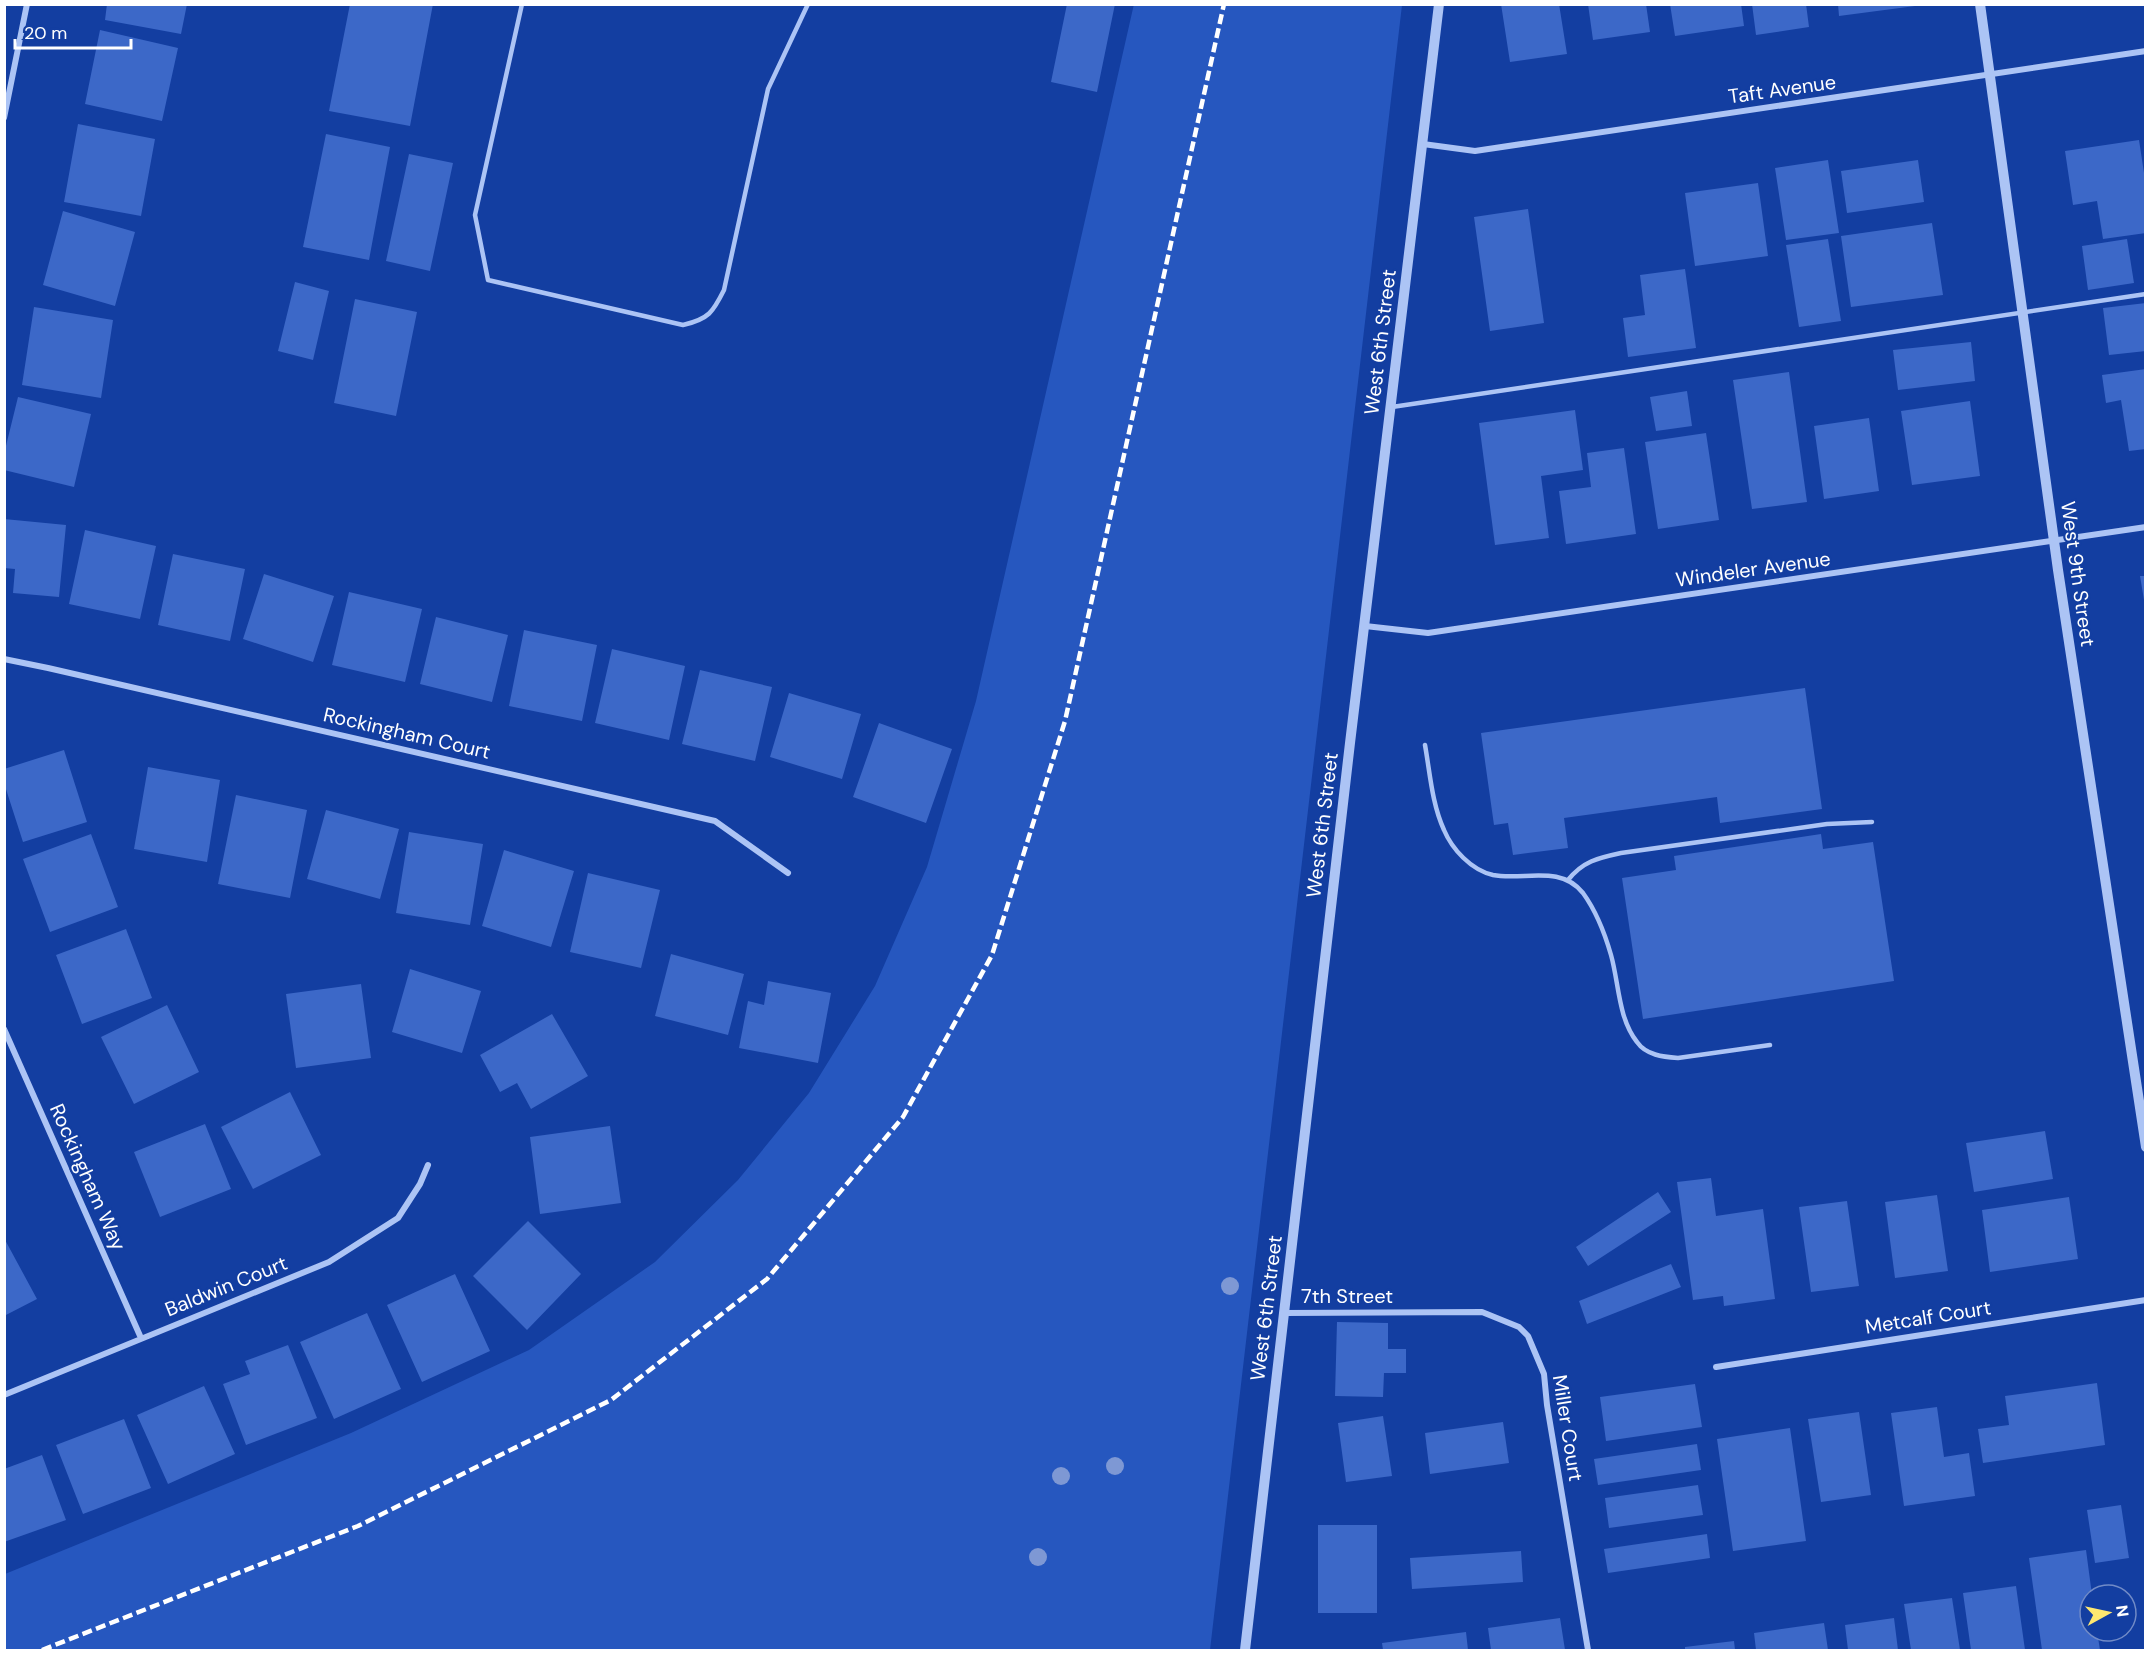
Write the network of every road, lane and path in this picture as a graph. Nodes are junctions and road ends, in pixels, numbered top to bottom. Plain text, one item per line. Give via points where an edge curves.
1 (20, 4) edge
2 (522, 4) edge
3 (808, 4) edge
4 (1439, 4) edge
5 (1980, 4) edge
6 (27, 5) edge
7 (2145, 51) edge
8 (1991, 75) junction
9 (4, 118) edge
10 (1423, 144) junction
11 (2145, 294) edge
12 (2023, 312) junction
13 (1390, 407) junction
14 (2145, 527) edge
15 (2054, 541) junction
16 (1365, 626) junction
17 (4, 659) edge
18 (1425, 745) dead end
19 (1872, 822) dead end
20 (788, 873) dead end
21 (1568, 880) junction
22 (4, 1029) edge
23 (1770, 1045) dead end
24 (2145, 1147) edge
25 (428, 1165) dead end
26 (2145, 1300) edge
27 (1411, 1312) joint
28 (1283, 1313) junction
29 (141, 1338) junction
30 (1716, 1366) dead end
31 (4, 1395) edge
32 (1245, 1650) edge
33 (1587, 1650) edge

1 - 6 street
2 - 3 lane via 475,215 488,280 683,325 700,321 713,311 724,290 768,89
4 - 10 street, West 6th Street
5 - 8 street, West 9th Street
6 - 9 street
7 - 8 street, Taft Avenue
8 - 10 street, Taft Avenue via 1475,151
8 - 12 street, West 9th Street
10 - 13 street, West 6th Street
11 - 12 lane
12 - 13 lane
12 - 15 street, West 9th Street
13 - 16 street, West 6th Street
14 - 15 street, Windeler Avenue
15 - 16 street, Windeler Avenue via 1428,633
15 - 24 street, West 9th Street
16 - 28 street, West 6th Street
17 - 20 street, Rockingham Court via 715,821
18 - 21 lane via 1435,803 1444,831 1459,854 1492,875 1553,876
19 - 21 lane via 1827,824 1622,853 1598,858 1578,868
21 - 23 lane via 1581,891 1602,928 1623,1013 1637,1043 1664,1058
22 - 29 street, Rockingham Way
25 - 29 street, Baldwin Court via 398,1218 329,1262
26 - 30 street, Metcalf Court
27 - 28 street, 7th Street
27 - 33 street, Miller Court via 1482,1312 1520,1327 1528,1336 1544,1374
28 - 32 street, West 6th Street
29 - 31 street, Baldwin Court

